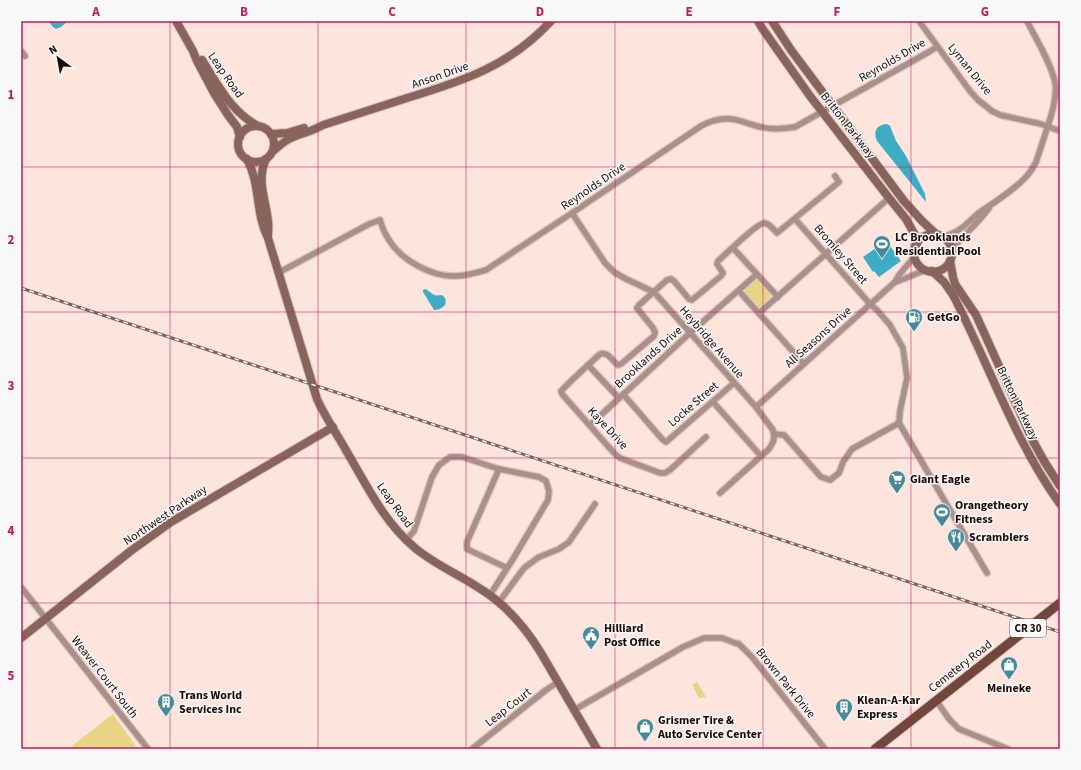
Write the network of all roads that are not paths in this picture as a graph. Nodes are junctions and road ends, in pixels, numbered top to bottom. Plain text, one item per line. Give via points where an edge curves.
1 (176, 21) edge
2 (551, 21) edge
3 (758, 21) edge
4 (772, 21) edge
5 (918, 21) edge
6 (1027, 21) edge
7 (937, 47) junction
8 (193, 51) junction
9 (833, 106) junction
10 (822, 112) junction
11 (323, 125) junction
12 (258, 126) junction
13 (1048, 127) junction
14 (1060, 131) edge
15 (271, 134) junction
16 (240, 137) junction
17 (273, 151) junction
18 (247, 159) junction
19 (266, 159) junction
20 (835, 176) dead end
21 (889, 198) junction
22 (990, 206) junction
23 (572, 213) junction
24 (795, 219) junction
25 (939, 235) junction
26 (268, 238) junction
27 (917, 244) junction
28 (733, 248) junction
29 (952, 249) junction
30 (826, 254) junction
31 (915, 256) junction
32 (950, 261) junction
33 (929, 271) junction
34 (278, 273) junction
35 (757, 274) junction
36 (895, 282) junction
37 (739, 291) junction
38 (654, 292) junction
39 (778, 297) junction
40 (870, 304) junction
41 (759, 313) junction
42 (690, 333) junction
43 (804, 364) junction
44 (588, 365) junction
45 (734, 384) junction
46 (621, 396) junction
47 (713, 402) junction
48 (756, 407) junction
49 (899, 423) junction
50 (590, 425) junction
51 (333, 427) junction
52 (774, 434) junction
53 (706, 437) dead end
54 (761, 456) junction
55 (499, 469) junction
56 (1060, 486) edge
57 (1051, 492) junction
58 (720, 493) dead end
59 (595, 504) dead end
60 (1060, 504) edge
61 (406, 540) junction
62 (508, 568) junction
63 (987, 573) dead end
64 (21, 587) edge
65 (490, 595) junction
66 (499, 602) junction
67 (1060, 603) edge
68 (46, 618) junction
69 (21, 638) edge
70 (558, 682) junction
71 (936, 700) junction
72 (574, 710) junction
73 (148, 749) edge
74 (472, 749) edge
75 (597, 749) edge
76 (825, 749) edge
77 (875, 749) edge
78 (1008, 749) edge

1 - 8 street, Leap Road
2 - 11 street, Anson Drive via 518,50 473,76
3 - 10 street, Britton Parkway
4 - 9 street, Britton Parkway
5 - 7 street, Lyman Drive
6 - 13 street via 1050,67 1055,84
7 - 9 street, Reynolds Drive
7 - 13 street, Lyman Drive via 970,91 992,111
8 - 12 street, Leap Road via 233,107
8 - 16 street, Leap Road via 214,93 237,127
9 - 10 street, Reynolds Drive
9 - 25 street, Britton Parkway via 904,201
10 - 21 street, Britton Parkway
10 - 23 street, Reynolds Drive via 795,126 782,129 761,127 730,119 715,120 701,126
11 - 15 street, Anson Drive via 317,124 288,133
11 - 17 street, Anson Drive via 290,139
12 - 15 street
12 - 16 street via 247,128
13 - 14 street, Lyman Drive
13 - 22 street via 1031,171
15 - 17 street via 274,142
16 - 18 street via 239,149
17 - 19 street
18 - 19 street via 256,162
18 - 26 street, Leap Road via 254,174 262,227
19 - 26 street, Leap Road via 260,177 269,223
20 - 24 street via 839,182
21 - 27 street, Britton Parkway via 911,225
21 - 30 street
22 - 25 street via 956,233 948,236
22 - 29 street
23 - 34 street, Reynolds Drive via 486,270 474,273 450,276 416,265 397,251 380,220
23 - 38 street, Heybridge Avenue via 605,263 614,272
24 - 28 street via 777,233 768,224 762,223
24 - 30 street, Bromley Street
25 - 27 street via 927,235
25 - 29 street via 947,240
26 - 34 street, Leap Road
27 - 31 street
28 - 35 street
28 - 38 street via 718,261 721,276 692,300 670,279
29 - 32 street
30 - 39 street
30 - 40 street, Bromley Street
31 - 33 street via 921,267
31 - 36 street, All Seasons Drive
32 - 33 street via 943,269
32 - 56 street, Britton Parkway via 955,284 976,315 1033,441
33 - 36 street, All Seasons Drive
33 - 57 street, Britton Parkway via 944,282 953,295 1017,432
34 - 51 street, Leap Road via 317,399
35 - 37 street, Brooklands Drive
35 - 39 street
36 - 40 street, All Seasons Drive
37 - 41 street
37 - 42 street, Brooklands Drive
38 - 42 street, Heybridge Avenue
38 - 44 street via 637,308 653,328 654,336 621,364 618,365 604,353
39 - 41 street
40 - 43 street, All Seasons Drive
40 - 49 street, Bromley Street via 890,325 903,348 908,378
41 - 43 street
42 - 45 street, Heybridge Avenue
42 - 46 street, Brooklands Drive
43 - 48 street, All Seasons Drive
44 - 46 street
44 - 50 street, Kaye Drive via 561,391
45 - 47 street, Locke Street
45 - 48 street, Heybridge Avenue
46 - 47 street, Locke Street via 666,442
46 - 50 street, Brooklands Drive
47 - 54 street
48 - 52 street, Heybridge Avenue
49 - 52 street via 852,449 839,473 830,480 821,477 784,435
49 - 63 street
50 - 53 street, Kaye Drive via 620,458 660,473 670,470
51 - 61 street, Leap Road via 382,510
51 - 68 street, Northwest Parkway via 171,522
52 - 54 street via 769,449
54 - 58 street
55 - 61 street via 462,457 450,457 439,464 432,476 414,531
55 - 62 street via 467,542 467,549
55 - 62 street via 539,477 546,481 549,491 548,500
56 - 57 street
57 - 60 street, Britton Parkway
59 - 66 street via 569,542 539,557 524,568
61 - 65 street, Leap Road via 428,558
62 - 65 street
64 - 68 street, Weaver Court South
65 - 66 street, Leap Road
66 - 70 street, Leap Road via 533,640
67 - 71 main road, Cemetery Road / CR 30
68 - 69 street, Northwest Parkway
68 - 73 street, Weaver Court South
70 - 72 street, Leap Road
70 - 74 street, Leap Court
71 - 77 main road, Cemetery Road / CR 30
71 - 78 street via 949,719 960,729
72 - 75 street, Leap Road
72 - 76 street, Brown Park Drive via 683,647 704,638 722,638 739,644 752,657

